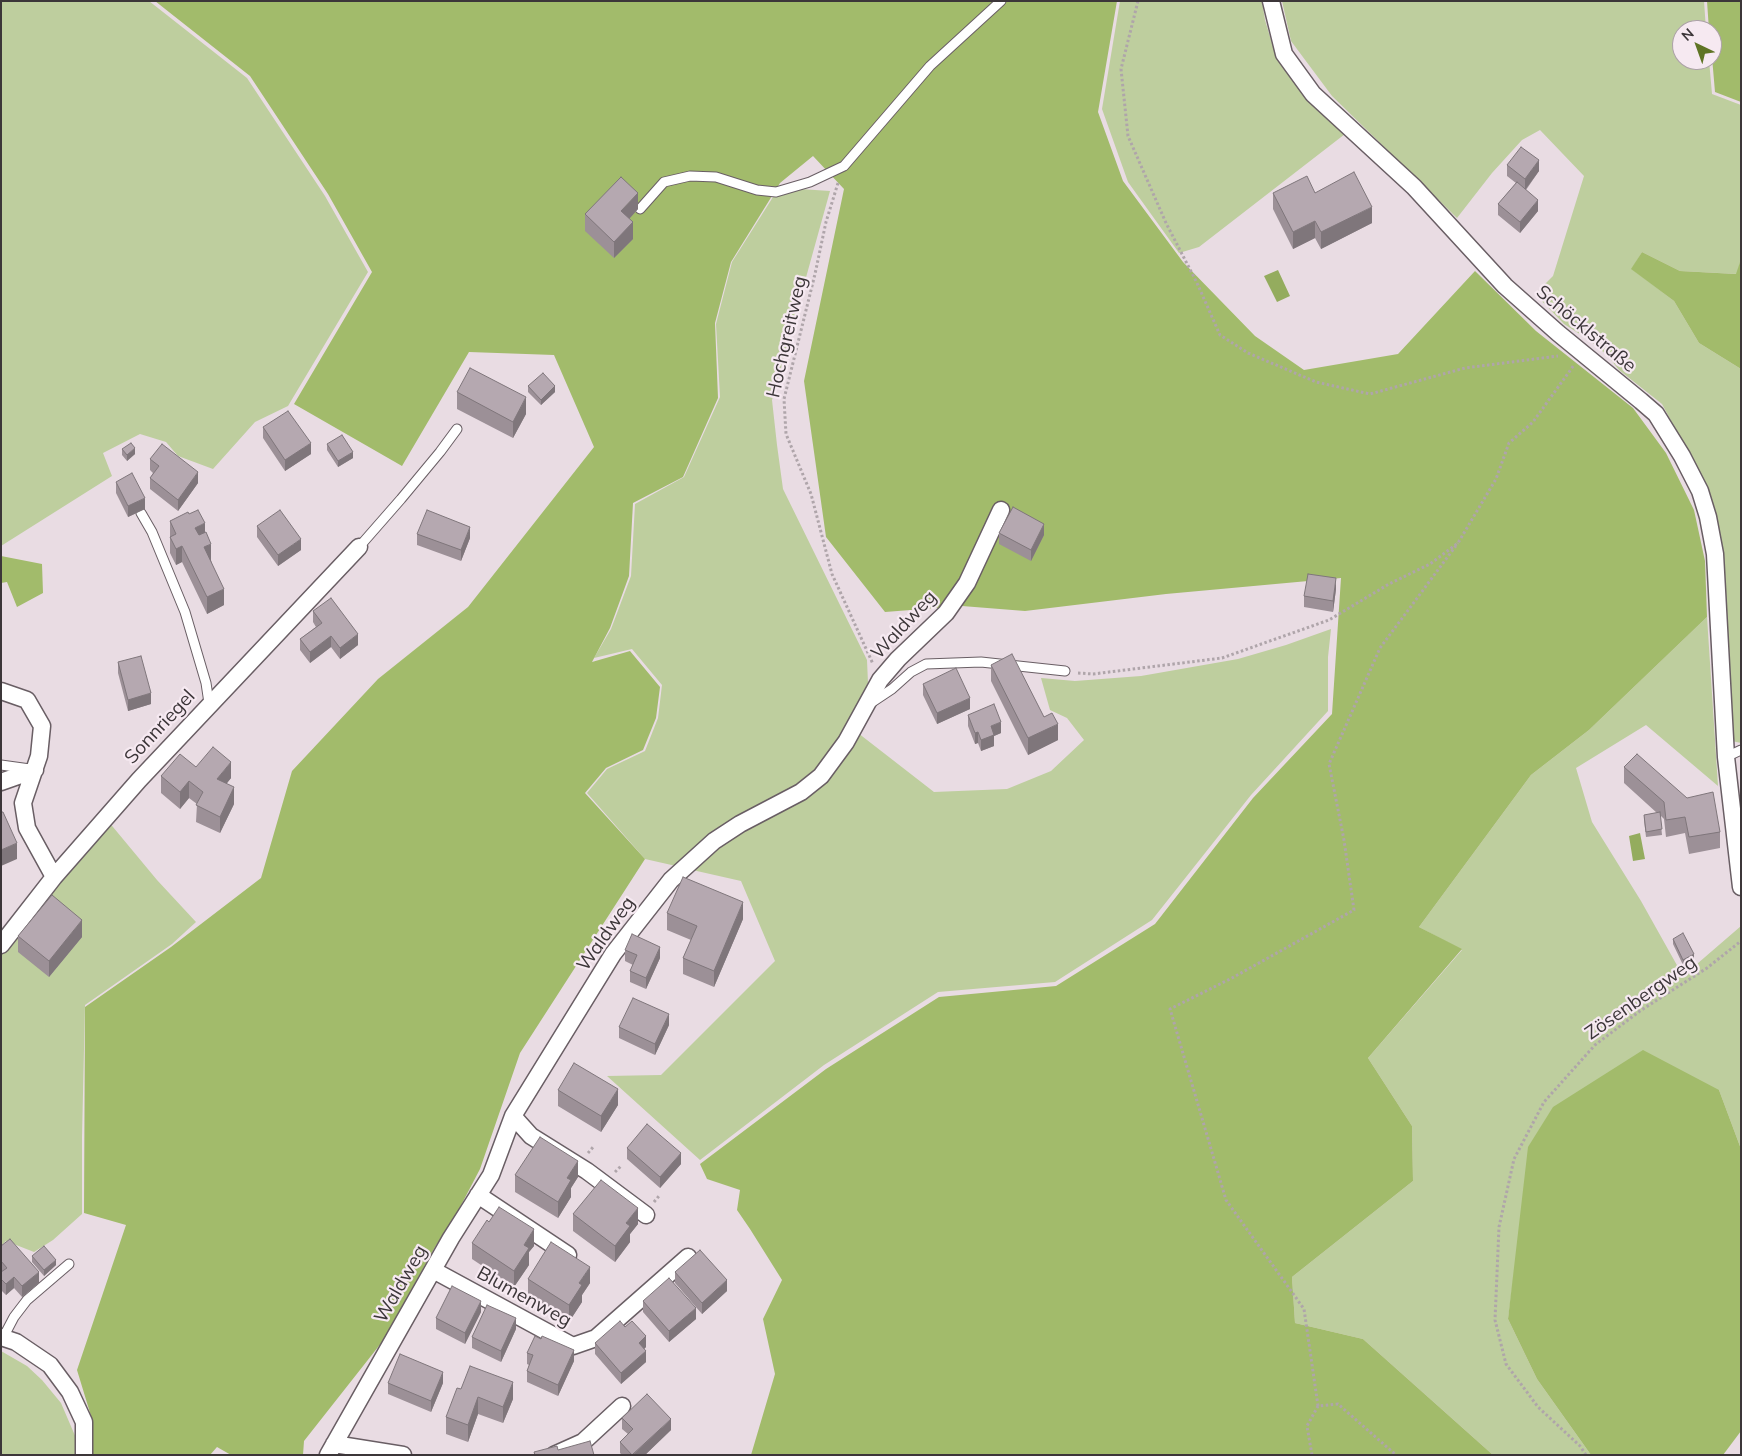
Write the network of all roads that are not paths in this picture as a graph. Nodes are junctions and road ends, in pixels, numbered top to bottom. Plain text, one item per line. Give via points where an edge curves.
1 (1001, 1) edge
2 (1271, 1) edge
3 (640, 209) dead end
4 (457, 429) dead end
5 (1001, 510) dead end
6 (141, 513) dead end
7 (359, 547) joint
8 (1065, 672) road end
9 (1, 691) edge
10 (209, 703) junction
11 (866, 705) junction
12 (1741, 750) edge
13 (1726, 757) junction
14 (1, 765) edge
15 (35, 770) junction
16 (1, 782) edge
17 (54, 878) junction
18 (1741, 887) edge
19 (1, 945) edge
20 (513, 1116) junction
21 (478, 1195) junction
22 (646, 1216) dead end
23 (688, 1257) dead end
24 (580, 1263) edge
25 (69, 1264) dead end
26 (433, 1270) junction
27 (2, 1337) edge
28 (622, 1406) dead end
29 (331, 1449) edge
30 (84, 1455) edge
31 (403, 1455) edge
32 (554, 1455) edge

1 - 3 lane via 930,66 844,166 810,182 776,192 757,190 716,176 690,176 664,182
2 - 13 street, Schöcklstraße via 1284,54 1312,94 1414,187 1505,286 1656,414 1682,456 1700,492 1715,554
4 - 7 lane
5 - 11 street, Waldweg via 967,583 946,613 880,680
6 - 10 lane via 185,612
7 - 10 street, Sonnriegel
8 - 11 lane via 981,662 926,664
9 - 15 street via 27,700 42,726
10 - 17 street, Sonnriegel
11 - 20 street, Waldweg via 846,742 821,776 801,792 714,841 671,880 613,954
12 - 13 lane
13 - 18 street, Schöcklstraße
14 - 15 lane
15 - 16 street
15 - 17 street via 23,803 27,828
17 - 19 street, Sonnriegel
20 - 21 street, Waldweg via 491,1175
20 - 22 street via 531,1136 587,1171
21 - 24 street
21 - 26 street, Waldweg
23 - 26 street, Blumenweg via 596,1338 573,1346
25 - 27 lane via 27,1300
26 - 29 street, Waldweg
27 - 30 street via 16,1342 50,1365 70,1392 84,1422
28 - 32 street via 583,1442
29 - 31 street

